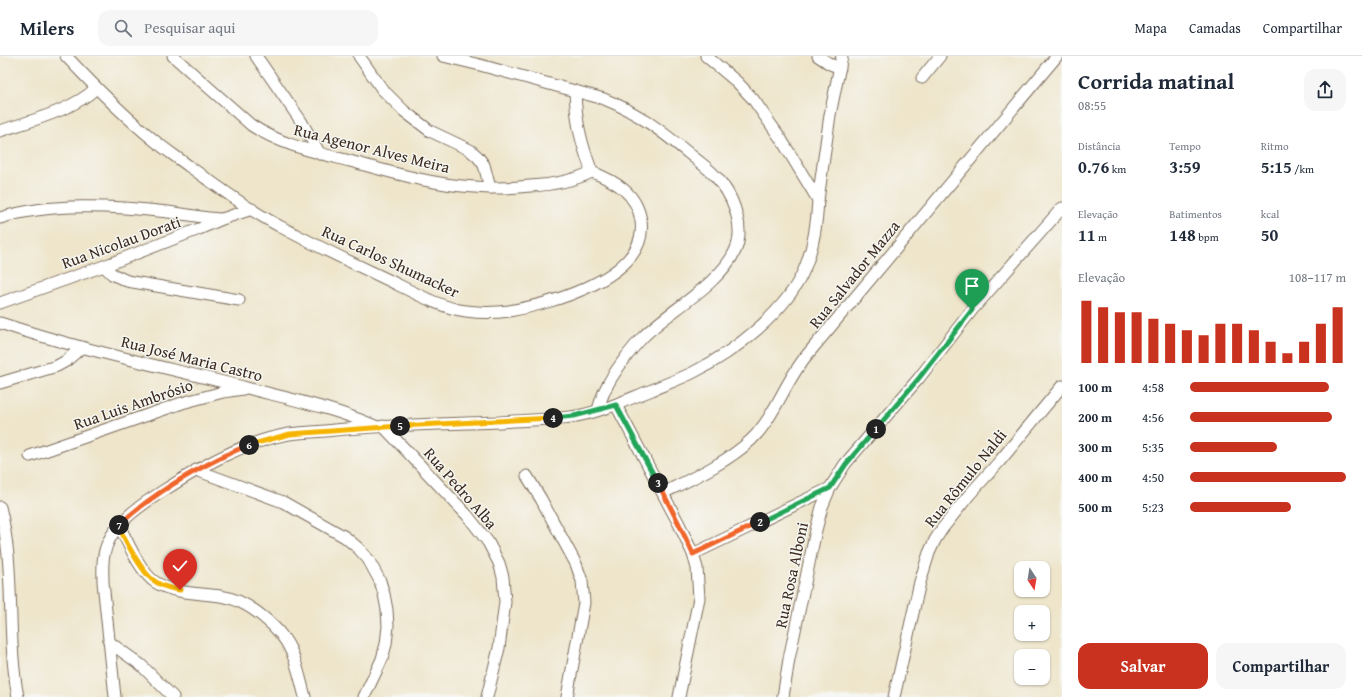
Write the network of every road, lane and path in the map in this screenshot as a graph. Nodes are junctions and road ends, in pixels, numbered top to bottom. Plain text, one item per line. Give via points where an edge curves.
1 (66, 56) edge
2 (173, 56) edge
3 (256, 56) edge
4 (359, 56) edge
5 (443, 56) edge
6 (472, 56) edge
7 (706, 56) edge
8 (818, 56) edge
9 (842, 56) edge
10 (940, 56) edge
11 (1057, 56) edge
12 (480, 65) junction
13 (840, 68) junction
14 (922, 78) dead end
15 (96, 88) junction
16 (575, 92) junction
17 (0, 132) edge
18 (320, 154) junction
19 (592, 172) junction
20 (490, 188) junction
21 (818, 200) junction
22 (1062, 208) edge
23 (252, 209) junction
24 (0, 218) edge
25 (222, 219) junction
26 (104, 266) junction
27 (239, 300) dead end
28 (0, 303) edge
29 (0, 322) edge
30 (82, 347) junction
31 (0, 383) edge
32 (1062, 386) edge
33 (247, 388) junction
34 (616, 405) junction
35 (598, 410) junction
36 (380, 426) junction
37 (30, 456) dead end
38 (196, 470) junction
39 (527, 476) dead end
40 (830, 488) junction
41 (663, 493) junction
42 (0, 507) edge
43 (119, 526) junction
44 (693, 554) junction
45 (109, 642) junction
46 (18, 697) edge
47 (114, 697) edge
48 (173, 697) edge
49 (305, 697) edge
50 (364, 697) edge
51 (487, 697) edge
52 (566, 697) edge
53 (679, 697) edge
54 (783, 697) edge
55 (894, 697) edge

1 - 15 street, Rua Carlos Shumacker
2 - 18 street, Rua Agenor Alves Meira via 236,112 264,133
3 - 18 street via 301,121
4 - 20 street via 382,89 404,111 430,131 470,150 478,157 484,165
5 - 12 street
6 - 12 street
7 - 21 street via 753,99
8 - 13 street
9 - 13 street
10 - 14 street
11 - 41 street, Rua Salvador Mazza via 806,356 758,433 716,465
12 - 16 street
13 - 21 street via 830,115
15 - 17 street via 73,104
15 - 23 street, Rua Carlos Shumacker via 155,141
16 - 19 street via 580,138
16 - 35 street via 623,106 705,166 728,192 734,203 739,225 735,251 728,263 717,276 643,336 604,390
18 - 20 street, Rua Agenor Alves Meira via 434,181
19 - 20 street, Rua Agenor Alves Meira via 550,184
19 - 23 street, Rua Carlos Shumacker via 616,183 633,198 641,216 642,227 636,247 613,273 591,286 548,302 507,311 472,312 444,306 353,264 282,228
21 - 34 street via 811,250 804,271 788,297 773,314 741,342 695,372
22 - 40 street, Rua Rosa Alboni via 972,310 919,378 846,464
23 - 25 street, Rua Nicolau Dorati
24 - 25 street via 32,210 104,207
25 - 26 street, Rua Nicolau Dorati
26 - 27 street via 112,274 127,281
26 - 28 street, Rua Nicolau Dorati
29 - 30 street, Rua José Maria Castro
30 - 31 street via 57,366
30 - 33 street, Rua José Maria Castro
32 - 55 street, Rua Rômulo Naldi via 944,525 935,540 920,582
33 - 36 street, Rua José Maria Castro
33 - 37 street, Rua Luis Ambrósio via 182,403
34 - 35 street
34 - 41 street
35 - 36 street via 574,416 533,420
36 - 38 street via 276,437 243,447
36 - 51 street, Rua Pedro Alba via 467,515 488,542 499,563 505,602 499,648
38 - 43 street via 157,494
38 - 50 street via 283,502 345,537 368,559 384,594 388,626 382,659
39 - 52 street via 576,564 582,580 582,616
40 - 44 street
40 - 54 street, Rua Rosa Alboni via 816,530
41 - 44 street
42 - 46 street via 5,534
43 - 45 street via 107,544 103,564
43 - 49 street via 146,574 154,581 170,588 236,600 271,625 292,653
44 - 53 street via 697,568 699,598
45 - 47 street
45 - 48 street via 141,665

